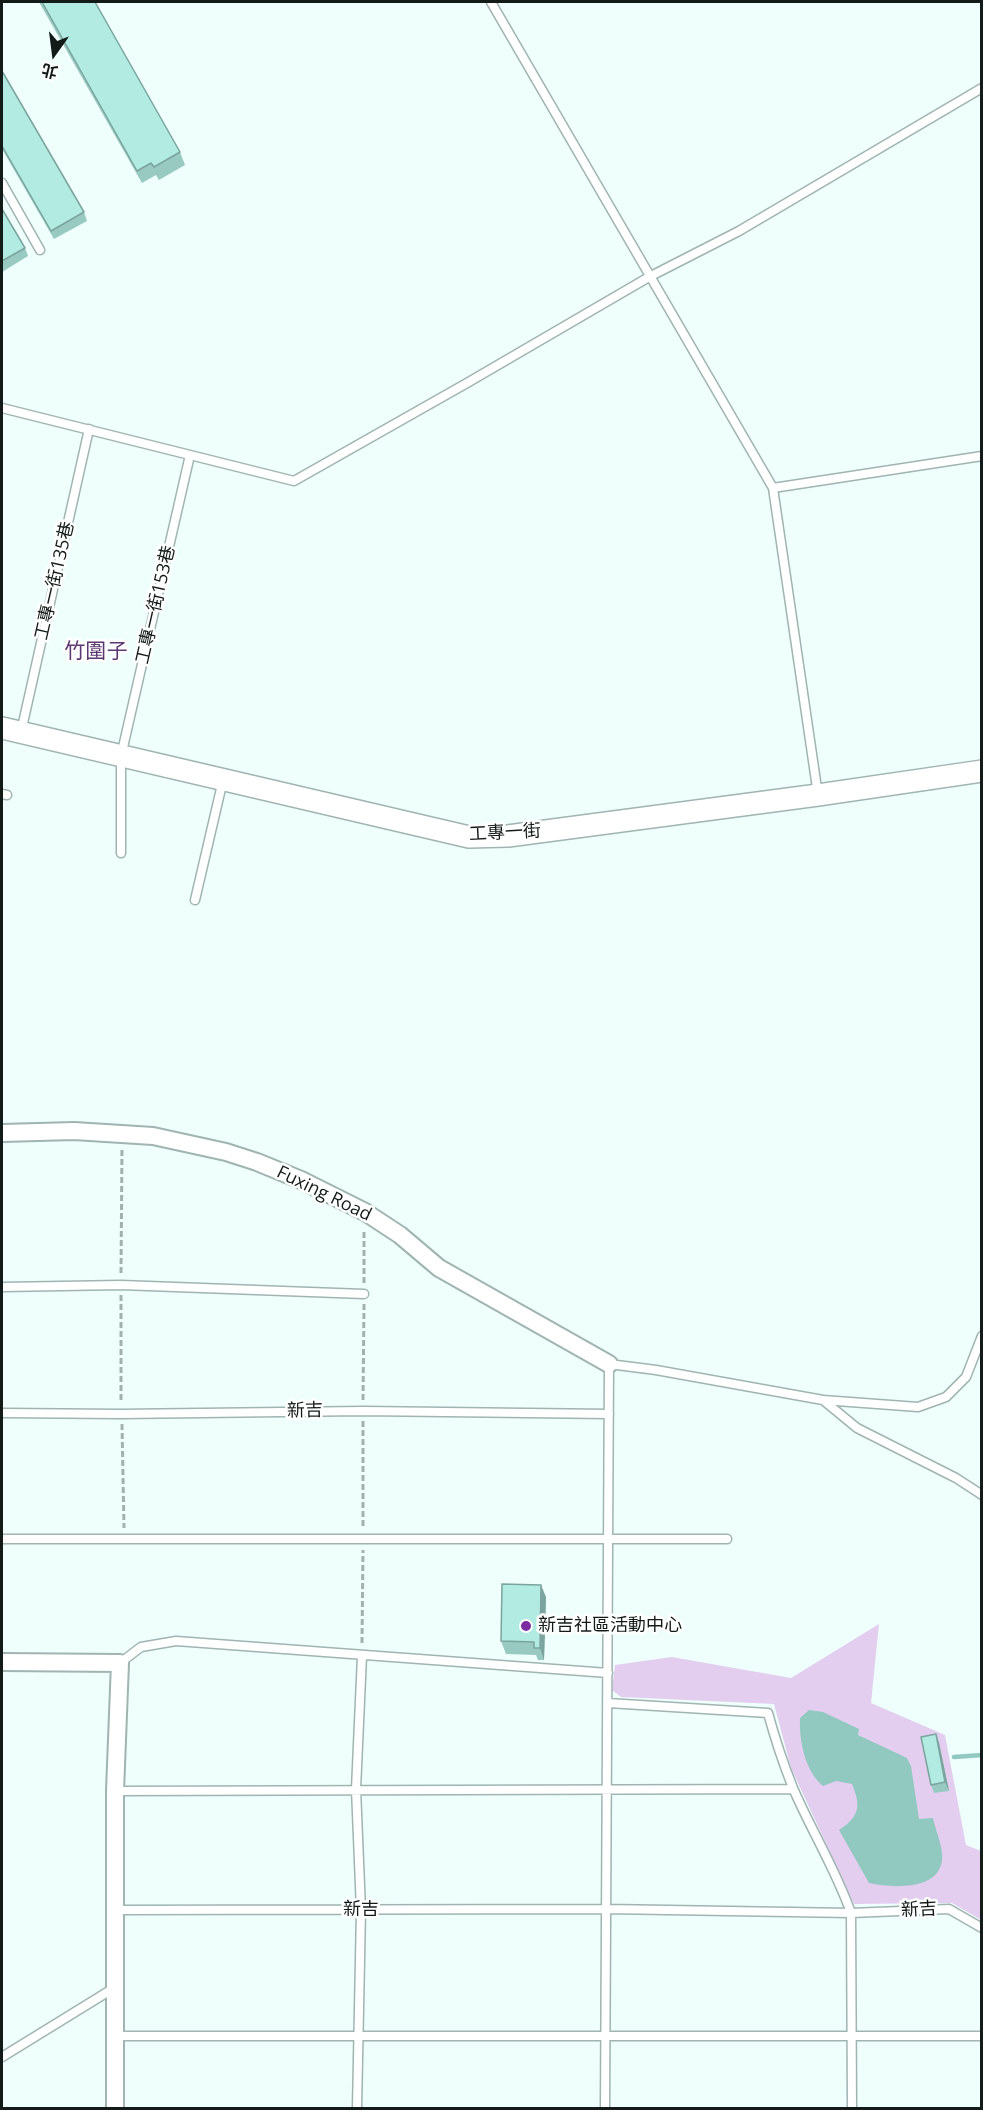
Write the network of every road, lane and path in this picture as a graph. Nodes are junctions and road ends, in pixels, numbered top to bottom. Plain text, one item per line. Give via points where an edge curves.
1 (491, 2) edge
2 (981, 88) edge
3 (2, 183) edge
4 (40, 250) dead end
5 (649, 277) junction
6 (2, 408) edge
7 (89, 429) junction
8 (190, 454) junction
9 (981, 456) edge
10 (773, 488) junction
11 (11, 730) edge
12 (121, 756) junction
13 (981, 771) edge
14 (223, 779) junction
15 (818, 795) junction
16 (122, 853) dead end
17 (195, 900) dead end
18 (2, 1133) edge
19 (122, 1134) junction
20 (364, 1212) junction
21 (121, 1285) junction
22 (2, 1287) edge
23 (364, 1294) junction
24 (981, 1336) edge
25 (609, 1364) junction
26 (823, 1400) junction
27 (363, 1410) junction
28 (2, 1413) edge
29 (121, 1414) junction
30 (609, 1414) junction
31 (981, 1495) edge
32 (2, 1539) edge
33 (124, 1539) junction
34 (363, 1539) junction
35 (608, 1539) junction
36 (727, 1539) dead end
37 (362, 1656) junction
38 (2, 1662) edge
39 (120, 1663) junction
40 (608, 1673) junction
41 (608, 1703) junction
42 (356, 1789) junction
43 (607, 1789) junction
44 (793, 1789) junction
45 (115, 1791) junction
46 (607, 1909) junction
47 (115, 1910) junction
48 (361, 1910) junction
49 (851, 1913) junction
50 (981, 1928) edge
51 (115, 1988) junction
52 (117, 2036) junction
53 (359, 2036) junction
54 (606, 2036) junction
55 (981, 2036) edge
56 (852, 2037) junction
57 (2, 2057) edge
58 (115, 2109) edge
59 (357, 2109) edge
60 (605, 2109) edge
61 (852, 2109) edge

1 - 5 lane
2 - 5 lane via 739,231
3 - 4 lane
5 - 8 lane via 294,481
5 - 10 lane
6 - 7 lane
7 - 8 lane
7 - 11 lane, 工專一街135巷
8 - 12 lane, 工專一街153巷
9 - 10 lane
10 - 15 lane
11 - 12 street, 工專一街
12 - 14 street, 工專一街
12 - 16 lane, 工專一街153巷
13 - 15 street, 工專一街
14 - 15 street, 工專一街 via 469,837 508,836
14 - 17 lane
18 - 19 street, Fuxing Road
19 - 20 street, Fuxing Road via 153,1136 226,1152 301,1180
19 - 21 path
20 - 23 path
20 - 25 street, Fuxing Road via 400,1235 439,1268
21 - 22 lane
21 - 23 lane
21 - 29 path
23 - 27 path
24 - 26 lane via 966,1377 946,1397 918,1407
25 - 26 lane
25 - 30 lane
26 - 31 lane via 857,1428
27 - 29 lane, 新吉
27 - 30 lane, 新吉
27 - 34 path
28 - 29 lane, 新吉
29 - 33 path
30 - 35 lane
32 - 33 lane
33 - 34 lane
34 - 35 lane
34 - 37 path
35 - 36 lane
35 - 40 lane
37 - 39 lane via 176,1641 141,1647
37 - 40 lane
37 - 42 lane
38 - 39 street
39 - 45 street
40 - 41 lane
41 - 43 lane
41 - 44 lane via 768,1713
42 - 43 lane
42 - 45 lane
42 - 48 lane
43 - 44 lane
43 - 46 lane
44 - 49 lane
45 - 47 street
46 - 48 lane, 新吉
46 - 49 lane, 新吉
46 - 54 lane
47 - 48 lane, 新吉
47 - 51 street
48 - 53 lane
49 - 50 lane, 新吉 via 949,1909
49 - 56 lane
51 - 52 street
51 - 57 lane
52 - 53 lane
52 - 58 street
53 - 54 lane
53 - 59 lane
54 - 56 lane
54 - 60 lane
55 - 56 lane
56 - 61 lane

